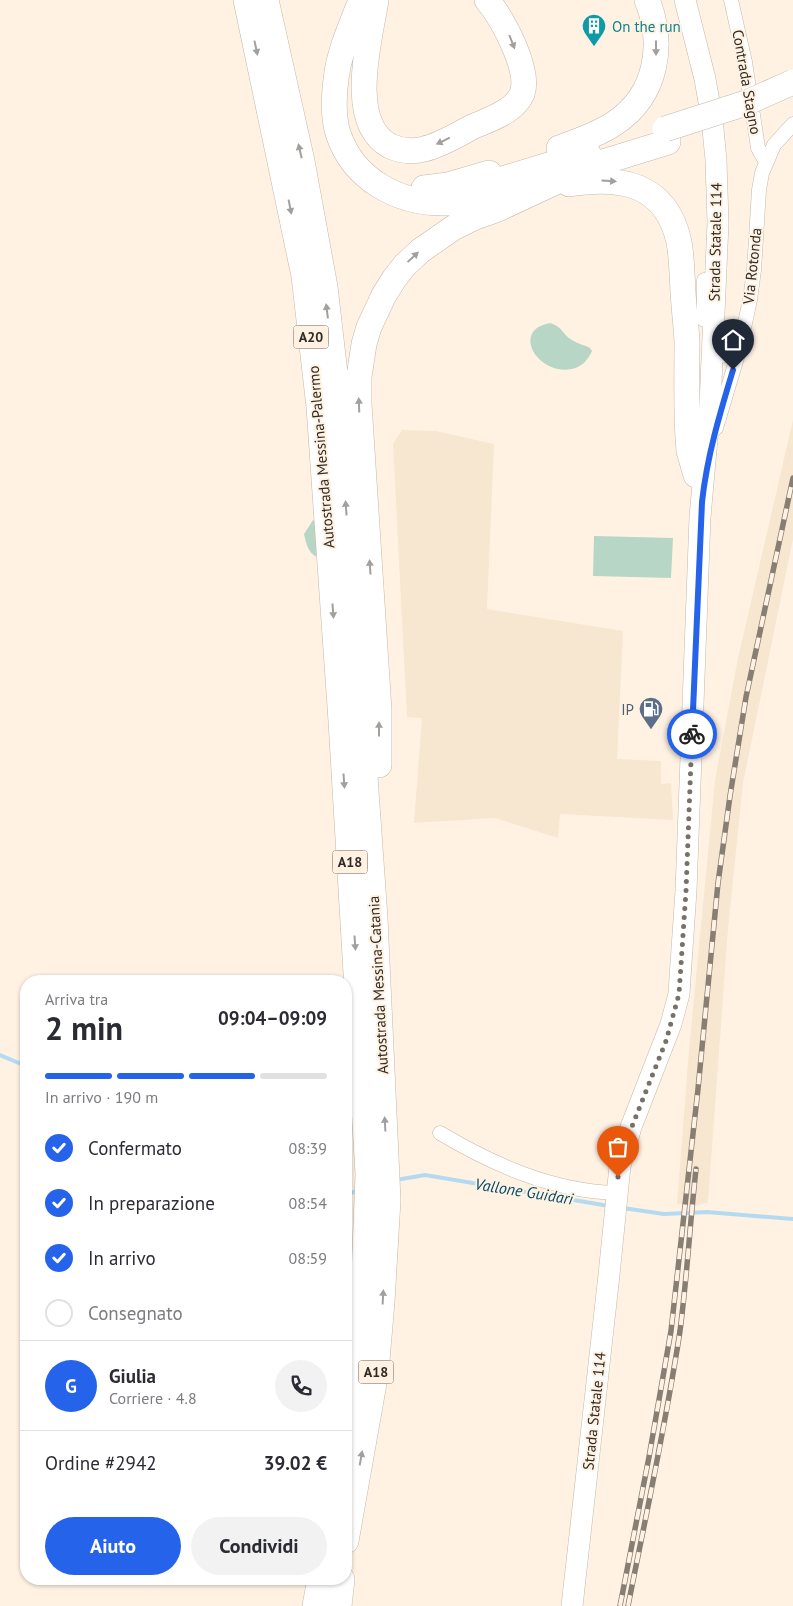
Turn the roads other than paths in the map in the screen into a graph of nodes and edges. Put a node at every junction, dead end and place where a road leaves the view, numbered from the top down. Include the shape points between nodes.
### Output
1 (246, 0) edge
2 (266, 0) edge
3 (361, 0) edge
4 (376, 0) edge
5 (487, 0) edge
6 (647, 0) edge
7 (673, 0) edge
8 (685, 0) edge
9 (731, 0) edge
10 (793, 82) edge
11 (793, 97) edge
12 (793, 124) edge
13 (666, 136) junction
14 (766, 162) junction
15 (424, 188) junction
16 (543, 188) junction
17 (693, 280) junction
18 (747, 315) junction
19 (707, 363) junction
20 (733, 370) junction
21 (686, 384) junction
22 (673, 406) joint
23 (700, 474) junction
24 (348, 679) junction
25 (375, 918) junction
26 (440, 1132) dead end
27 (378, 1173) junction
28 (378, 1201) junction
29 (615, 1203) junction
30 (352, 1389) edge
31 (352, 1509) edge
32 (319, 1585) edge
33 (341, 1585) edge
34 (315, 1606) edge
35 (339, 1606) edge
36 (572, 1606) edge

1 -> 24 highway, Autostrada Messina-Palermo / A20 via 304,276
24 -> 2 highway, Autostrada Messina-Palermo / A20 via 338,408 325,287 302,161
3 - 16 highway via 341,54 334,105 343,144 365,174 390,192 429,202 458,202
5 -> 4 highway via 504,22 510,37 523,79 522,94 497,115 435,146 414,151 384,142 376,134 367,115 364,88
4 - 15 highway via 363,29 351,80 355,133 367,155 383,171 404,184
6 -> 15 highway via 656,32 655,68 646,90 626,115 591,136 477,178
7 - 17 main road, Strada Statale 114 via 691,66 701,121 705,225
8 - 19 main road, Strada Statale 114 via 705,79 715,140 718,223
9 - 14 street, Contrada Stagno via 745,62 758,148
10 - 13 highway, bridge
11 - 13 highway via 757,113
12 - 14 street, Via Rotonda via 777,141
13 - 15 highway via 499,180 463,187
13 - 16 highway
14 - 18 street, Via Rotonda via 759,190 754,270
16 -> 17 highway via 604,180 631,184 649,193 666,210 676,232 681,256
25 -> 16 highway via 380,826 379,710 359,404 364,344 384,295 420,251 473,218
17 - 19 main road, Strada Statale 114
17 - 21 highway via 686,338
17 - 22 highway via 679,340
18 - 19 street via 728,353
18 - 20 street, Via Rotonda
19 - 20 street via 725,372
19 - 21 street
19 - 23 main road, Strada Statale 114
20 - 23 street, Via Rotonda
21 - 22 street
21 - 23 highway via 689,451
23 - 29 main road, Strada Statale 114 via 686,891 679,994 666,1041 625,1144
24 - 25 highway, Autostrada Messina-Catania / A18
24 -> 27 highway, Autostrada Messina-Catania / A18
27 -> 25 highway, Autostrada Messina-Catania / A18
26 - 29 street via 490,1160 533,1177 591,1192
27 - 28 highway, A18
28 - 30 highway, A18
31 -> 28 highway, A18 via 378,1355
29 - 36 main road, Strada Statale 114
32 - 34 highway
33 - 35 highway

